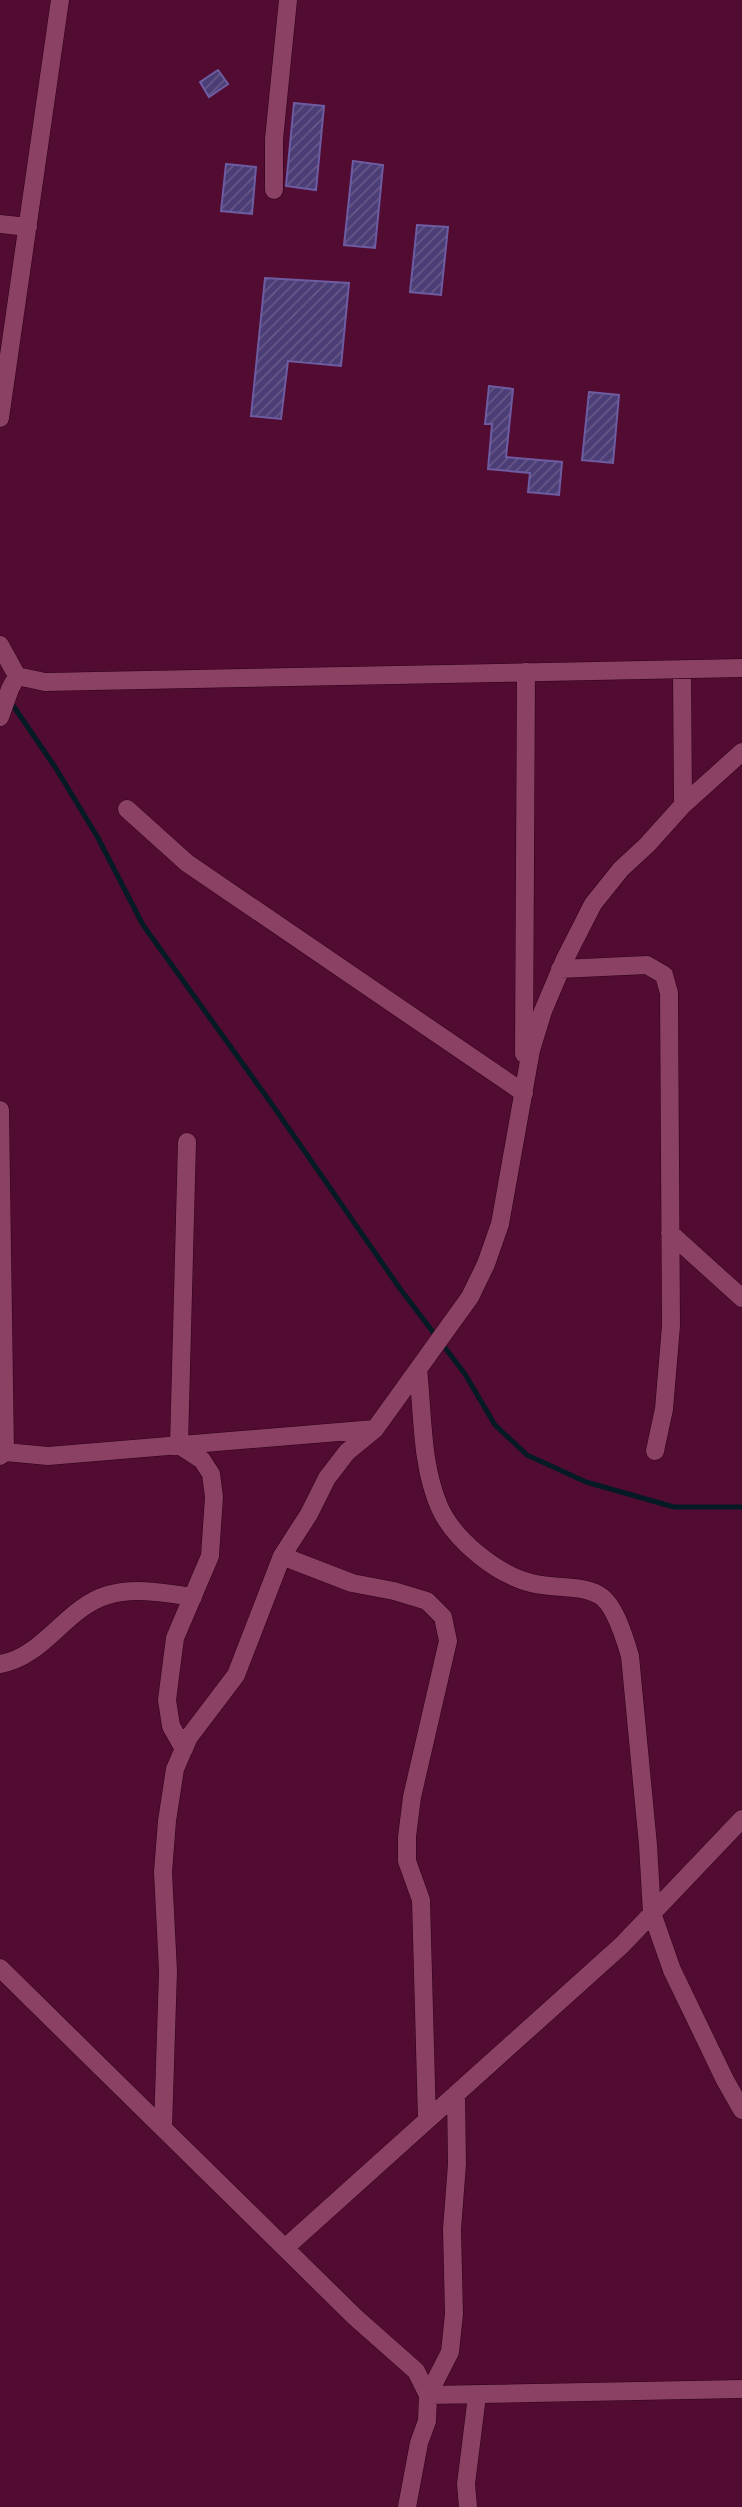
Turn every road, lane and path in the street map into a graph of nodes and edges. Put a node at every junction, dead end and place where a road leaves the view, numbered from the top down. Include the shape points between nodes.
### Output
1 (60, 0) edge
2 (288, 0) edge
3 (274, 190) dead end
4 (0, 224) edge
5 (28, 227) junction
6 (0, 418) edge
7 (0, 645) edge
8 (742, 668) edge
9 (682, 669) junction
10 (526, 672) junction
11 (14, 682) junction
12 (1, 714) edge
13 (742, 752) edge
14 (683, 805) junction
15 (127, 809) dead end
16 (560, 970) junction
17 (524, 1093) junction
18 (0, 1110) edge
19 (187, 1142) dead end
20 (670, 1233) junction
21 (742, 1298) edge
22 (418, 1369) junction
23 (374, 1429) junction
24 (179, 1445) junction
25 (655, 1451) dead end
26 (3, 1454) edge
27 (282, 1556) junction
28 (193, 1597) junction
29 (0, 1664) edge
30 (184, 1749) junction
31 (742, 1819) edge
32 (652, 1913) junction
33 (0, 1968) edge
34 (456, 2094) junction
35 (742, 2110) edge
36 (427, 2120) junction
37 (163, 2128) junction
38 (285, 2248) junction
39 (742, 2389) edge
40 (428, 2395) junction
41 (477, 2396) junction
42 (407, 2507) edge
43 (468, 2507) edge

1 - 5 street
2 - 3 street via 274,139
4 - 5 street
5 - 6 street
7 - 11 street
8 - 9 street
9 - 10 street
9 - 14 street
10 - 11 street
10 - 17 street
11 - 12 street
13 - 14 street
14 - 16 street via 593,904
15 - 17 street via 187,863
16 - 17 street via 531,1050
16 - 20 street via 647,965 664,975 670,1013
17 - 22 street via 500,1224 486,1264 470,1297
18 - 26 street
19 - 24 street
20 - 21 street
20 - 25 street via 671,1326 664,1409
22 - 23 street
22 - 32 street via 427,1466 440,1507 459,1537 495,1567 531,1583 601,1596 622,1626 630,1656
23 - 24 street
23 - 27 street via 347,1452 327,1478
24 - 26 street
24 - 28 street via 202,1460 211,1474 214,1497 209,1556
27 - 30 street via 236,1675
27 - 36 street via 352,1583 427,1601 443,1617 448,1641 407,1837 407,1861 421,1900
28 - 29 street via 133,1591 106,1595 36,1648 14,1662
28 - 30 street via 175,1637 167,1700 172,1726
30 - 37 street via 175,1769 163,1872 168,1971
31 - 32 street
32 - 34 street
32 - 35 street via 672,1970
33 - 37 street
34 - 36 street
34 - 40 street via 452,2339
36 - 38 street
37 - 38 street
38 - 40 street via 416,2371
39 - 41 street
40 - 41 street
40 - 42 street
41 - 43 street via 466,2484

